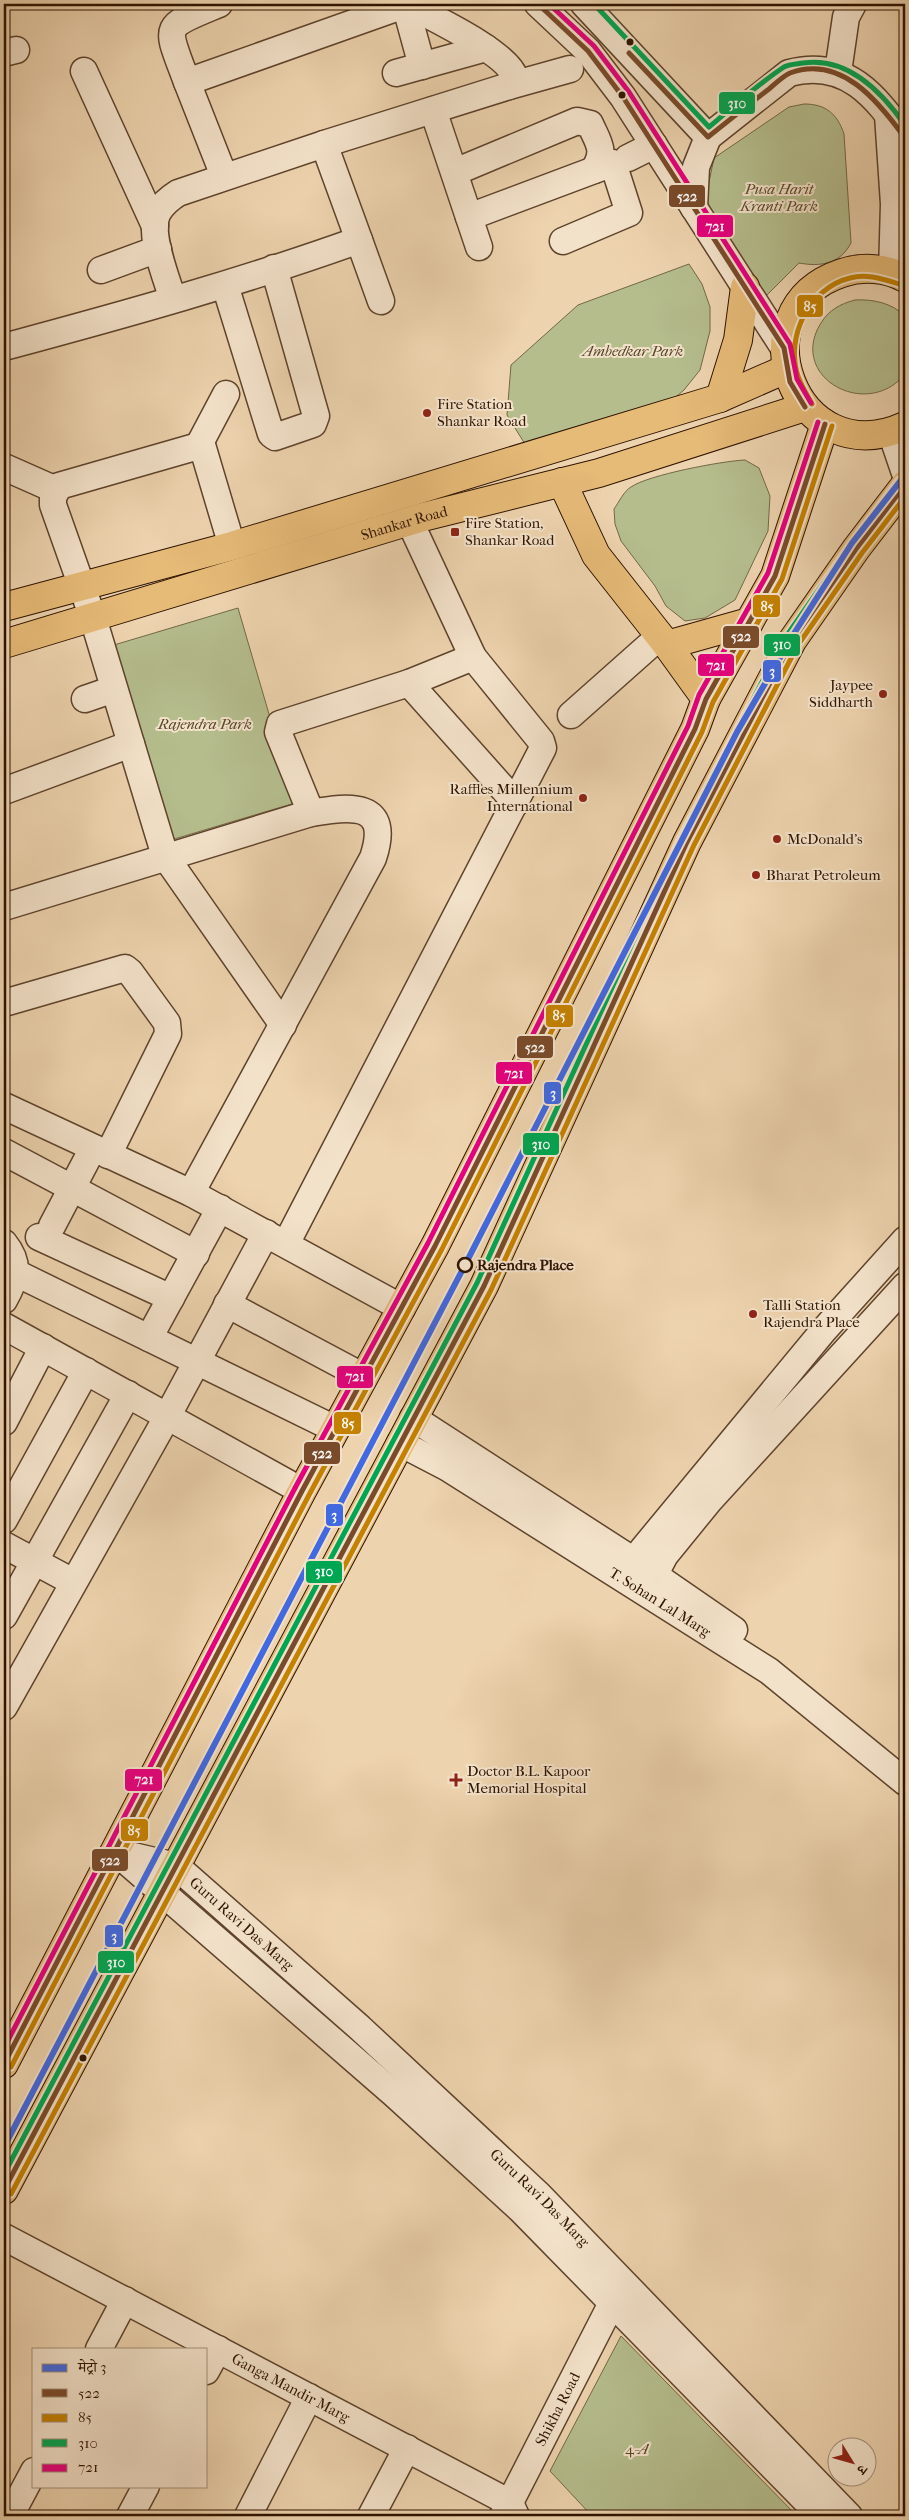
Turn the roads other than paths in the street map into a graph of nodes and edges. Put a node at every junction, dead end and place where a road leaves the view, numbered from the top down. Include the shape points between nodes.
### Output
1 (219, 4) edge
2 (406, 4) edge
3 (538, 4) edge
4 (584, 4) edge
5 (853, 4) edge
6 (486, 48) junction
7 (422, 66) junction
8 (570, 69) dead end
9 (84, 71) dead end
10 (838, 72) junction
11 (396, 73) dead end
12 (187, 82) junction
13 (509, 86) junction
14 (433, 110) junction
15 (888, 115) junction
16 (708, 137) junction
17 (905, 138) edge
18 (324, 144) junction
19 (654, 145) junction
20 (628, 158) dead end
21 (594, 170) junction
22 (455, 172) junction
23 (224, 176) junction
24 (900, 202) edge
25 (694, 208) junction
26 (469, 217) junction
27 (157, 237) junction
28 (359, 240) junction
29 (563, 241) dead end
30 (479, 247) dead end
31 (274, 268) junction
32 (101, 270) dead end
33 (899, 275) edge
34 (225, 285) junction
35 (745, 287) junction
36 (173, 300) junction
37 (382, 301) dead end
38 (4, 347) edge
39 (785, 358) junction
40 (226, 394) dead end
41 (720, 398) junction
42 (815, 416) junction
43 (898, 429) edge
44 (199, 445) junction
45 (4, 467) edge
46 (905, 473) edge
47 (562, 482) junction
48 (905, 485) edge
49 (56, 490) junction
50 (415, 491) junction
51 (416, 519) junction
52 (232, 546) junction
53 (80, 585) junction
54 (4, 607) edge
55 (92, 618) junction
56 (749, 622) junction
57 (663, 640) junction
58 (4, 644) edge
59 (473, 657) junction
60 (409, 683) junction
61 (114, 689) junction
62 (85, 699) dead end
63 (706, 699) junction
64 (571, 715) dead end
65 (131, 744) junction
66 (4, 790) edge
67 (516, 803) junction
68 (311, 813) junction
69 (165, 856) junction
70 (4, 907) edge
71 (4, 1003) edge
72 (283, 1025) junction
73 (4, 1106) edge
74 (100, 1151) junction
75 (4, 1152) edge
76 (72, 1187) junction
77 (191, 1193) junction
78 (220, 1208) junction
79 (276, 1238) junction
80 (905, 1240) edge
81 (4, 1243) edge
82 (196, 1254) junction
83 (16, 1273) junction
84 (905, 1286) edge
85 (171, 1298) junction
86 (4, 1300) edge
87 (228, 1304) junction
88 (402, 1308) junction
89 (4, 1326) edge
90 (824, 1330) junction
91 (149, 1338) junction
92 (43, 1347) junction
93 (846, 1350) junction
94 (197, 1361) junction
95 (86, 1371) junction
96 (364, 1377) junction
97 (128, 1394) junction
98 (167, 1417) junction
99 (413, 1418) junction
100 (4, 1422) edge
101 (335, 1429) junction
102 (400, 1442) junction
103 (302, 1491) junction
104 (4, 1520) edge
105 (4, 1544) edge
106 (33, 1560) junction
107 (639, 1577) junction
108 (73, 1582) junction
109 (4, 1616) edge
110 (7, 1692) edge
111 (905, 1761) edge
112 (905, 1782) edge
113 (116, 1852) junction
114 (176, 1866) junction
115 (162, 1892) junction
116 (183, 1910) junction
117 (148, 1918) junction
118 (4, 2064) edge
119 (4, 2190) edge
120 (4, 2237) edge
121 (125, 2300) junction
122 (613, 2301) junction
123 (100, 2348) edge
124 (195, 2348) edge
125 (212, 2360) edge
126 (309, 2397) junction
127 (406, 2448) junction
128 (32, 2475) edge
129 (145, 2488) edge
130 (510, 2512) edge
131 (10, 2516) edge
132 (130, 2516) edge
133 (248, 2516) edge
134 (371, 2516) edge
135 (822, 2516) edge
136 (849, 2516) edge

1 - 12 street via 179,20 173,28 170,37
2 - 6 street
2 - 7 street
2 - 12 street
3 - 19 street via 588,51
4 - 16 street
5 - 10 street via 846,17
6 - 7 street
6 - 13 street via 513,70 515,78
7 - 11 street
8 - 13 street
9 - 27 street
10 - 15 street via 879,102
10 - 16 street via 822,68 790,73
12 - 23 street
13 - 14 street
14 - 18 street
14 - 22 street
15 - 17 street
15 - 24 street
16 - 25 street via 696,167
18 - 23 street
18 - 28 street
19 - 20 street
19 - 25 street
21 - 22 street via 601,159 602,149 590,124 577,121
21 - 26 street
21 - 29 street via 612,164 629,213
22 - 26 street
23 - 27 street via 178,192 166,202 157,214
24 - 33 street
25 - 35 street
26 - 30 street
27 - 32 street
27 - 36 street
28 - 31 street
28 - 37 street
31 - 34 street
31 - 34 street via 316,416 313,424 275,437 271,434
33 - 39 main road via 857,269 825,281 807,296 794,315
34 - 36 street
35 - 39 street
35 - 41 main road via 738,340
36 - 38 street
39 - 41 main road, Shankar Road
39 - 42 main road via 796,395
40 - 44 street
41 - 50 main road, Shankar Road
42 - 43 main road via 842,432 859,436
42 - 47 main road, Shankar Road
42 - 56 main road via 775,576
43 - 46 street
44 - 49 street via 59,486
44 - 52 street via 204,448
45 - 49 street
47 - 51 main road, Shankar Road
47 - 57 main road via 596,555
48 - 99 main road via 792,641 687,842 484,1286
49 - 53 street via 53,506
50 - 51 main road
50 - 52 main road, Shankar Road
51 - 55 main road, Shankar Road
51 - 59 street
52 - 53 main road, Shankar Road
53 - 54 main road, Shankar Road
53 - 55 street
55 - 58 main road, Shankar Road
55 - 61 street
56 - 57 main road
56 - 63 main road
57 - 63 main road
57 - 64 street
59 - 60 street
59 - 67 street via 543,744
60 - 67 street
60 - 68 street via 280,724 278,732
61 - 62 street
61 - 65 street
63 - 88 main road via 695,729
65 - 66 street
65 - 69 street
67 - 79 street
68 - 69 street
68 - 72 street via 354,808 369,814 375,822 378,842 373,858
69 - 70 street
69 - 72 street
71 - 74 street via 125,968 167,1024 168,1034
72 - 77 street
73 - 74 street
74 - 76 street
74 - 77 street
75 - 76 street
76 - 82 street
76 - 85 street via 46,1232
77 - 78 street
78 - 79 street
78 - 82 street
79 - 87 street
79 - 88 street
80 - 90 street
81 - 83 street via 15,1262
82 - 85 street
83 - 86 street
83 - 91 street
84 - 93 street
85 - 91 street
87 - 94 street
87 - 96 street
88 - 96 main road
89 - 92 street
90 - 93 street
90 - 107 street
91 - 94 street
92 - 95 street
92 - 100 street
93 - 107 street via 709,1501 665,1555
94 - 98 street
94 - 101 street
95 - 97 street
95 - 104 street
96 - 101 main road
97 - 98 street
97 - 106 street
98 - 103 street
98 - 108 street
99 - 102 main road
99 - 107 street, T. Sohan Lal Marg
101 - 103 main road
102 - 107 street, T. Sohan Lal Marg
102 - 114 main road
103 - 113 main road
105 - 106 street
106 - 108 street
106 - 109 street
107 - 111 street, T. Sohan Lal Marg via 787,1666
107 - 112 street, T. Sohan Lal Marg via 769,1671
108 - 110 street
113 - 114 street, Guru Ravi Das Marg
113 - 115 street, Guru Ravi Das Marg
113 - 118 main road
114 - 115 main road
114 - 136 street, Guru Ravi Das Marg via 360,2028 539,2195
115 - 116 street, Guru Ravi Das Marg
115 - 117 main road
116 - 117 street
116 - 122 street, Guru Ravi Das Marg via 417,2114
117 - 119 main road
120 - 121 street, Ganga Mandir Marg
121 - 123 street
121 - 124 street, Ganga Mandir Marg
122 - 130 street, Shikha Road
122 - 135 street, Guru Ravi Das Marg
125 - 126 street, Ganga Mandir Marg
126 - 127 street, Ganga Mandir Marg
126 - 133 street
127 - 130 street, Ganga Mandir Marg
127 - 134 street
128 - 131 street
129 - 132 street

